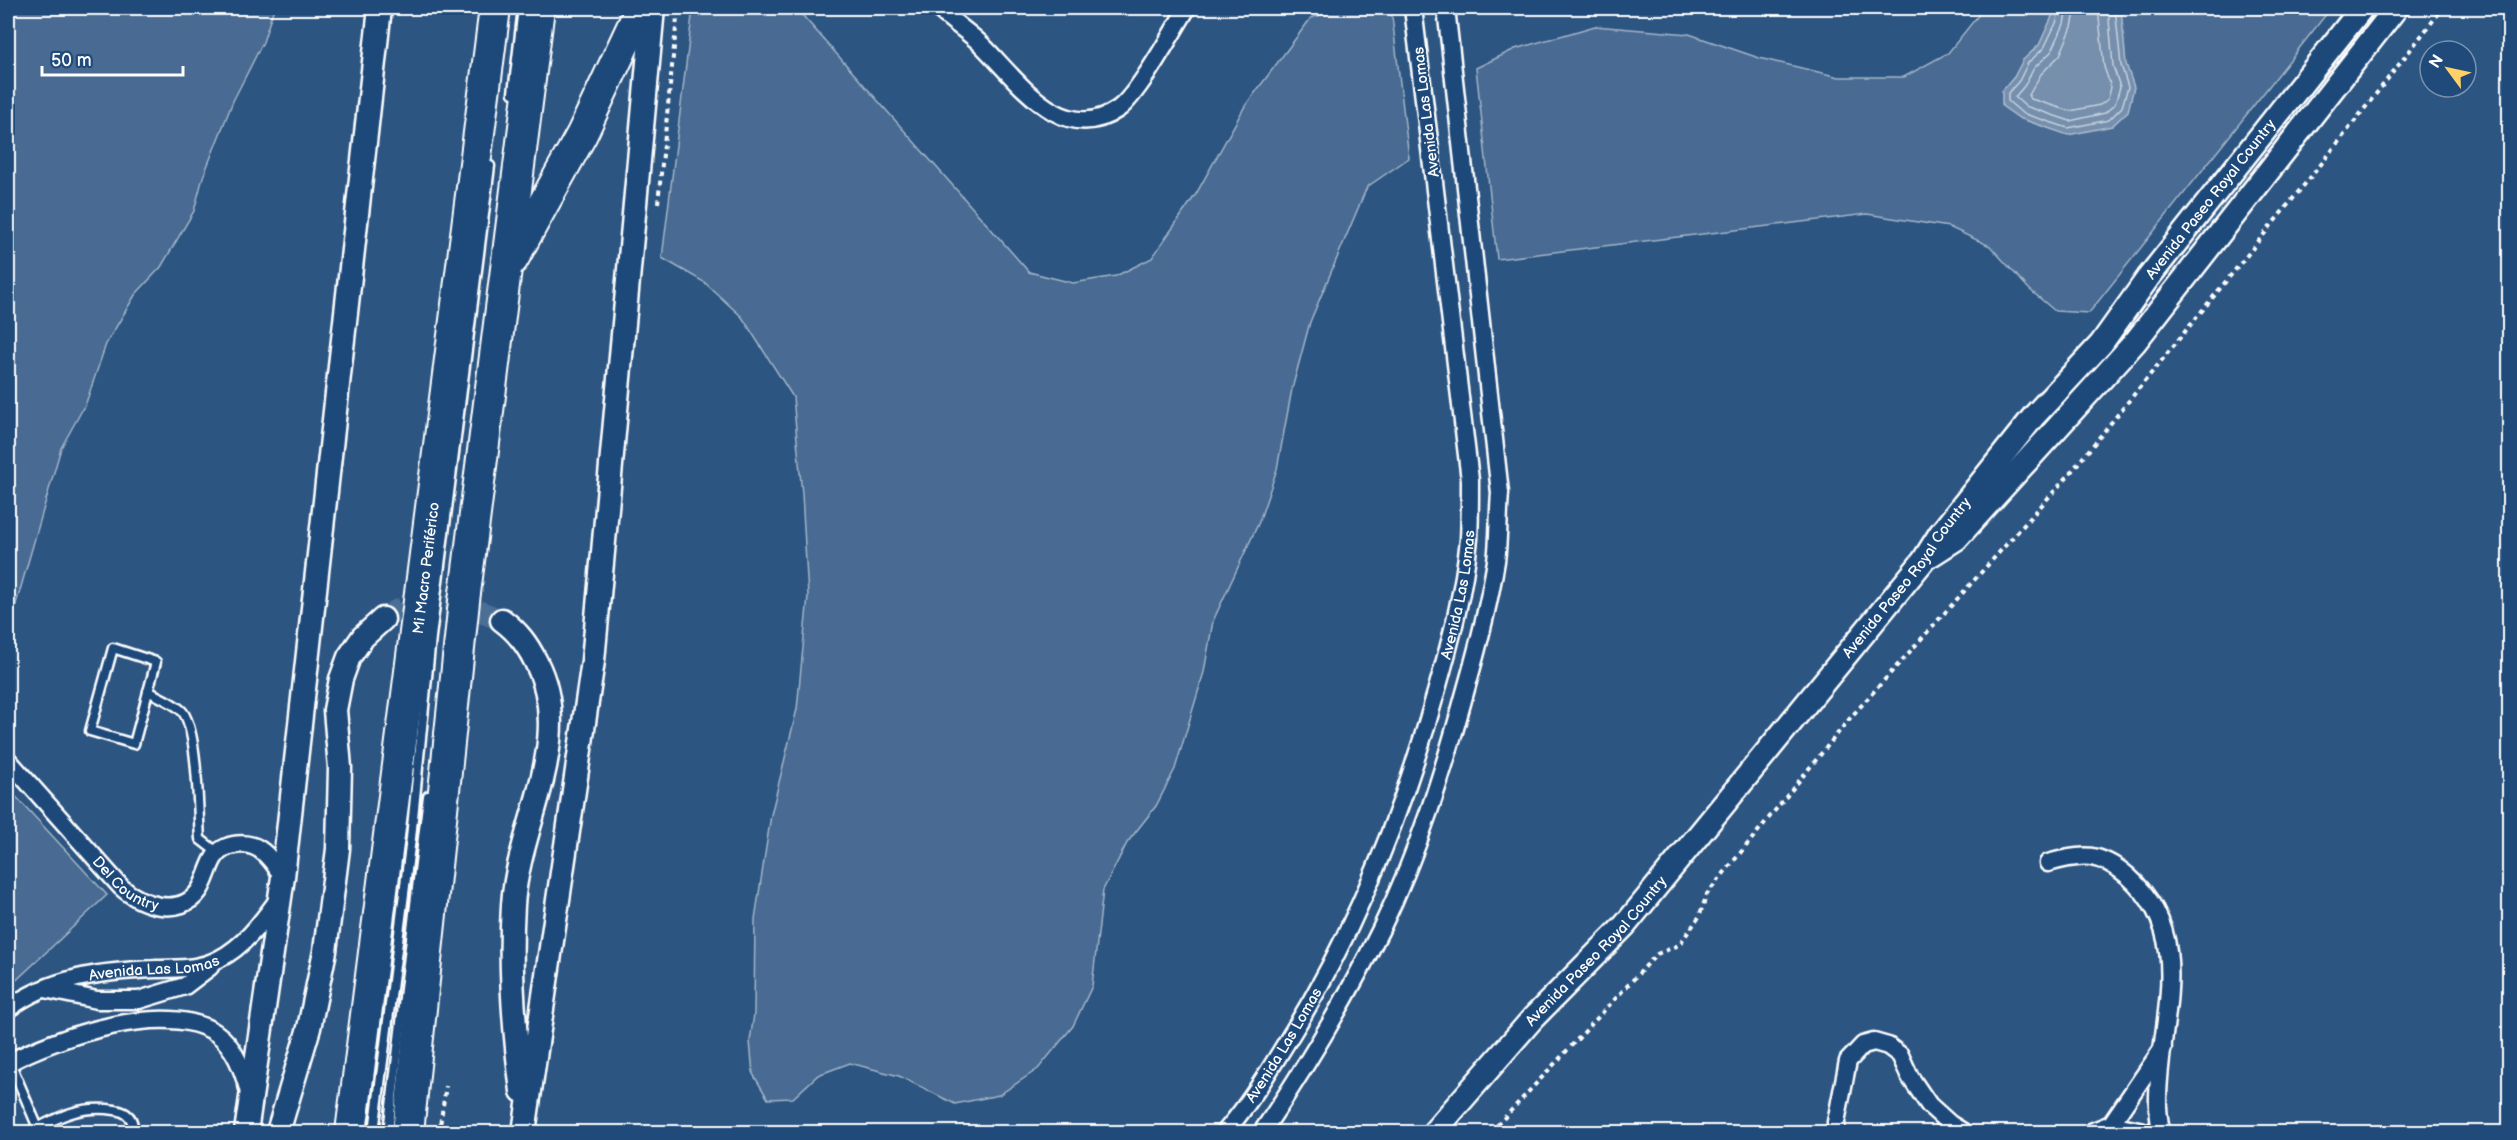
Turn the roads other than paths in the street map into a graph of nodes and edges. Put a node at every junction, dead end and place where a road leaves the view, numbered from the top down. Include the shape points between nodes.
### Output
1 (380, 8) edge
2 (495, 8) edge
3 (524, 8) edge
4 (538, 8) edge
5 (641, 8) edge
6 (653, 8) edge
7 (938, 8) edge
8 (1187, 8) edge
9 (1413, 8) edge
10 (1446, 8) edge
11 (2362, 8) edge
12 (2396, 8) edge
13 (512, 102) dead end
14 (2274, 117) junction
15 (2296, 135) junction
16 (490, 162) dead end
17 (505, 272) junction
18 (1923, 561) junction
19 (383, 619) tunnel mouth
20 (502, 620) tunnel mouth
21 (148, 691) junction
22 (8, 760) edge
23 (429, 789) dead end
24 (218, 853) junction
25 (2048, 863) dead end
26 (282, 887) junction
27 (220, 959) junction
28 (42, 989) junction
29 (149, 997) junction
30 (8, 1009) edge
31 (149, 1020) junction
32 (2164, 1046) junction
33 (9, 1062) edge
34 (250, 1094) junction
35 (2111, 1124) junction
36 (525, 1127) edge
37 (34, 1130) edge
38 (133, 1132) edge
39 (246, 1132) edge
40 (278, 1132) edge
41 (351, 1132) edge
42 (374, 1132) edge
43 (388, 1132) edge
44 (408, 1132) edge
45 (1225, 1132) edge
46 (1262, 1132) edge
47 (1434, 1132) edge
48 (1836, 1132) edge
49 (1963, 1132) edge
50 (2091, 1132) edge
51 (2148, 1132) edge
52 (2161, 1132) edge

1 - 26 main road
2 - 41 highway
3 - 13 lane
4 - 17 highway
5 - 17 highway via 582,134
6 - 36 main road via 593,661
7 - 8 street via 965,28 1038,100 1057,115 1076,121 1098,118 1118,109 1135,90
9 - 45 street, Avenida Las Lomas via 1470,480 1468,539 1455,625 1395,821 1356,915 1318,992
10 - 46 street, Avenida Las Lomas via 1500,493 1496,560 1452,743 1382,927 1340,1008
11 - 14 main road, Avenida Paseo Royal Country
12 - 15 main road
14 - 15 main road
14 - 18 main road, Avenida Paseo Royal Country via 2101,344 2034,416
15 - 18 main road via 2134,342 1956,539
16 - 42 lane, Mi Macro Periférico
17 - 44 highway via 464,601
18 - 47 main road, Avenida Paseo Royal Country via 1625,925 1533,1018
19 - 40 main road via 349,657 334,710 340,768 338,849 325,951 309,1029
20 - 36 main road via 526,642 542,673 549,700 550,728 540,789 513,902 514,1010
21 - 21 lane via 134,744 90,731 112,648 156,662
21 - 24 lane via 183,711 190,725 200,840
22 - 24 street, Del Country via 121,887 146,904 162,906 188,901 198,893
23 - 43 lane
24 - 26 street via 235,845 255,847 268,856
25 - 32 street via 2074,855 2096,856 2119,868 2139,886 2155,911 2167,948 2171,986
26 - 27 street, Avenida Las Lomas via 241,944
26 - 34 main road
27 - 28 street, Avenida Las Lomas via 182,970 100,974
27 - 29 street via 185,986
28 - 29 street via 97,1000
28 - 30 street, Avenida Las Lomas
29 - 31 street
31 - 33 street via 72,1036
31 - 34 street via 180,1021 216,1033 236,1057
32 - 35 street
32 - 52 street via 2158,1105
33 - 37 lane
34 - 39 main road
35 - 50 street
35 - 51 street
37 - 38 lane via 90,1107 124,1112 131,1118
48 - 49 street via 1848,1061 1863,1045 1874,1042 1900,1055 1929,1105

